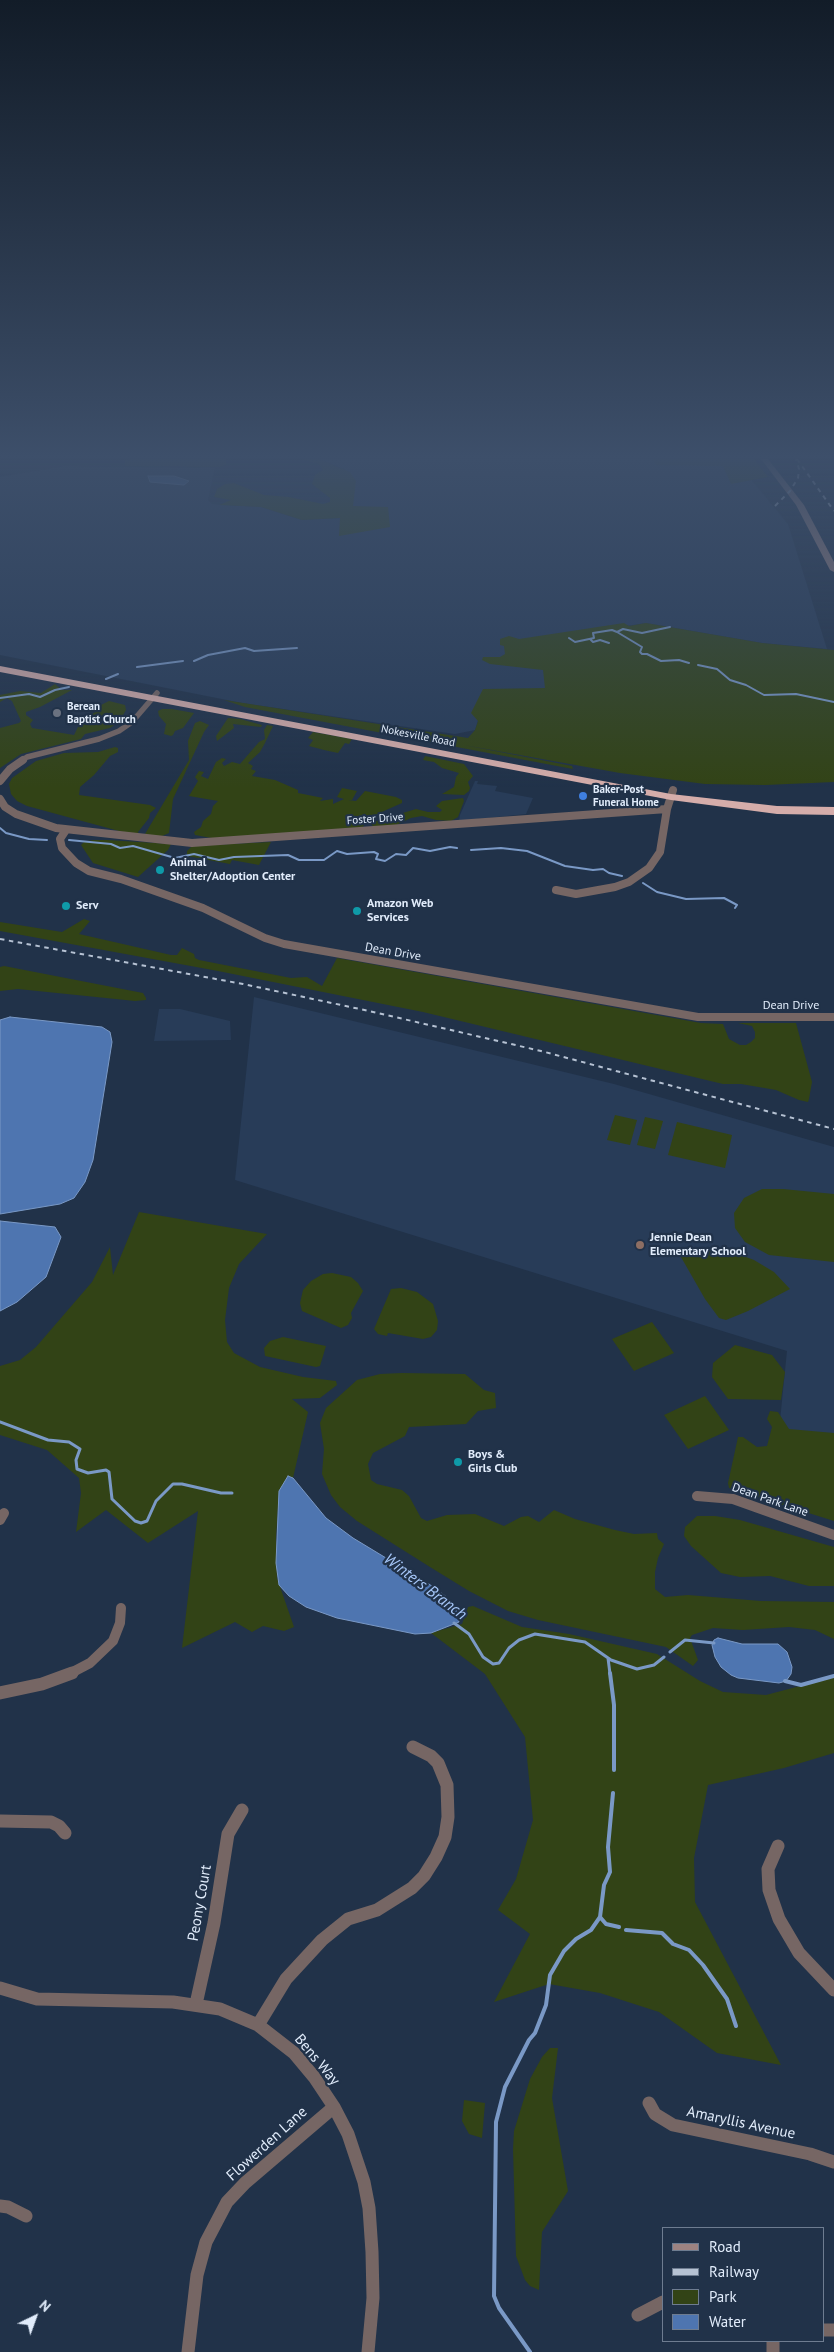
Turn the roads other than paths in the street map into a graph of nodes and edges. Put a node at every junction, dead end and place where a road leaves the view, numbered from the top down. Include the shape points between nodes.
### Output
1 (0, 663) edge
2 (0, 669) edge
3 (155, 696) junction
4 (0, 782) edge
5 (0, 799) edge
6 (670, 799) junction
7 (834, 802) edge
8 (834, 811) edge
9 (66, 830) junction
10 (556, 890) dead end
11 (834, 1017) edge
12 (697, 1496) dead end
13 (834, 1535) edge
14 (121, 1608) dead end
15 (0, 1693) edge
16 (413, 1747) dead end
17 (242, 1810) dead end
18 (0, 1821) edge
19 (65, 1833) dead end
20 (778, 1846) dead end
21 (0, 1988) edge
22 (834, 1990) edge
23 (196, 2004) junction
24 (258, 2025) junction
25 (649, 2103) dead end
26 (334, 2107) junction
27 (834, 2162) edge
28 (0, 2206) edge
29 (26, 2216) dead end
30 (662, 2302) edge
31 (638, 2315) dead end
32 (188, 2352) edge
33 (368, 2352) edge

1 - 3 highway, Nokesville Road
2 - 3 highway, Nokesville Road
3 - 4 street via 132,722 119,731 104,738 28,757 10,769
3 - 6 highway, Nokesville Road
5 - 9 street via 16,814
6 - 7 highway, Nokesville Road
6 - 8 highway, Nokesville Road via 768,809
6 - 9 street, Foster Drive via 210,842 182,843
6 - 10 street via 660,852 640,876 600,891 576,894
9 - 11 street, Dean Drive via 60,839 62,848 89,871 203,908 284,944 698,1017
12 - 13 street, Dean Park Lane via 733,1499
14 - 15 street via 120,1623 113,1641 90,1662 42,1684
16 - 24 street via 423,1750 438,1764 447,1785 448,1818 445,1837 436,1857 412,1888 376,1910 348,1919 322,1940 286,1979
17 - 23 street, Peony Court via 228,1834 214,1922
18 - 19 street via 51,1822
20 - 22 street via 768,1869 769,1890 779,1919 799,1953
21 - 23 street, Bens Way via 37,1999
23 - 24 street, Bens Way via 220,2009
24 - 26 street, Bens Way via 294,2053
25 - 27 street, Amaryllis Avenue via 655,2114 673,2125
26 - 32 street, Flowerden Lane via 227,2202 206,2242 197,2275
26 - 33 street, Bens Way via 348,2134 367,2194 372,2252
28 - 29 street via 8,2206
30 - 31 street

